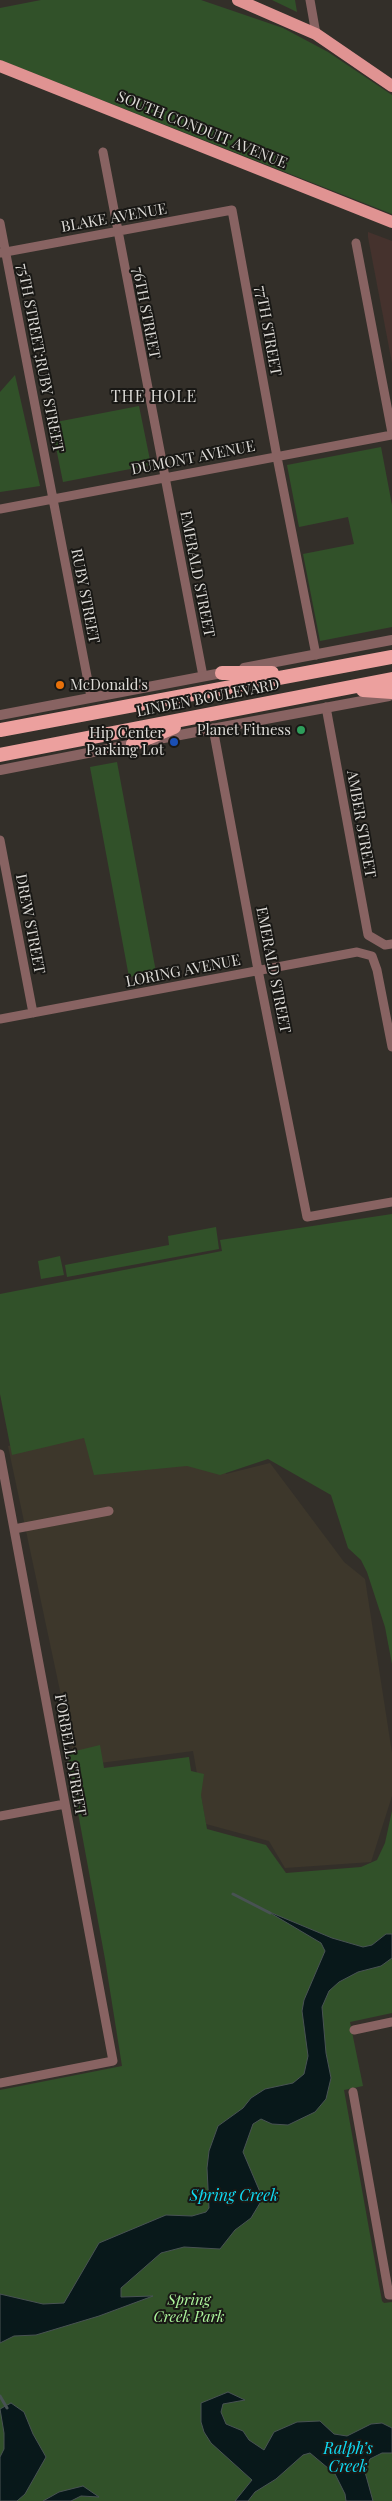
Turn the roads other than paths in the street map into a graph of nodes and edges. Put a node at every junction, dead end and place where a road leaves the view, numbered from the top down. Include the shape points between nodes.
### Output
1 (238, 0) edge
2 (310, 0) edge
3 (316, 34) junction
4 (0, 66) edge
5 (392, 86) edge
6 (103, 152) dead end
7 (232, 210) joint
8 (0, 222) edge
9 (392, 222) edge
10 (117, 231) junction
11 (356, 243) dead end
12 (3, 252) edge
13 (392, 434) edge
14 (277, 457) junction
15 (164, 478) junction
16 (53, 499) junction
17 (0, 509) edge
18 (392, 640) edge
19 (316, 655) junction
20 (392, 657) edge
21 (222, 673) junction
22 (303, 674) junction
23 (203, 676) junction
24 (392, 679) edge
25 (340, 689) junction
26 (392, 693) edge
27 (90, 698) junction
28 (326, 707) junction
29 (0, 715) edge
30 (204, 715) junction
31 (214, 728) junction
32 (0, 730) edge
33 (133, 744) junction
34 (0, 755) edge
35 (0, 770) edge
36 (0, 840) edge
37 (392, 944) edge
38 (258, 970) junction
39 (33, 1013) junction
40 (0, 1019) edge
41 (392, 1047) edge
42 (392, 1202) edge
43 (0, 1454) edge
44 (109, 1511) dead end
45 (14, 1529) junction
46 (65, 1804) junction
47 (0, 1816) edge
48 (392, 2022) edge
49 (354, 2030) dead end
50 (1, 2079) edge
51 (353, 2092) dead end
52 (390, 2295) edge

1 - 3 main road
2 - 3 street
3 - 5 main road
4 - 9 main road, SOUTH CONDUIT AVENUE
6 - 10 street, 76TH STREET
7 - 10 street, BLAKE AVENUE
7 - 14 street, 77TH STREET
8 - 12 street, 75TH STREET;RUBY STREET
10 - 12 street, BLAKE AVENUE
10 - 15 street, 76TH STREET
11 - 13 street
12 - 16 street, 75TH STREET;RUBY STREET
13 - 14 street, DUMONT AVENUE
14 - 15 street, DUMONT AVENUE
14 - 19 street
15 - 16 street, DUMONT AVENUE
15 - 23 street, EMERALD STREET
16 - 17 street, DUMONT AVENUE
16 - 27 street, RUBY STREET
18 - 19 street, LINDEN BOULEVARD
19 - 21 street, LINDEN BOULEVARD
20 - 22 highway, LINDEN BOULEVARD
21 - 22 highway
21 - 23 street, LINDEN BOULEVARD
22 - 32 highway, LINDEN BOULEVARD
23 - 27 street, LINDEN BOULEVARD
24 - 25 highway, LINDEN BOULEVARD
25 - 26 highway
25 - 30 highway, LINDEN BOULEVARD
26 - 28 street, LINDEN BOULEVARD
27 - 29 street, LINDEN BOULEVARD
28 - 31 street, LINDEN BOULEVARD
28 - 37 street, AMBER STREET via 368,935 376,942
30 - 33 highway
30 - 34 highway, LINDEN BOULEVARD
31 - 33 street, LINDEN BOULEVARD
31 - 38 street, EMERALD STREET
33 - 35 street, LINDEN BOULEVARD
36 - 39 street, DREW STREET
38 - 39 street, LORING AVENUE
38 - 41 street, LORING AVENUE via 357,952 372,956
38 - 42 street, EMERALD STREET via 307,1217
39 - 40 street, LORING AVENUE
43 - 45 street, FORBELL STREET
44 - 45 street
45 - 46 street, FORBELL STREET
46 - 47 street
46 - 50 street, FORBELL STREET via 113,2061
48 - 49 street
51 - 52 street

